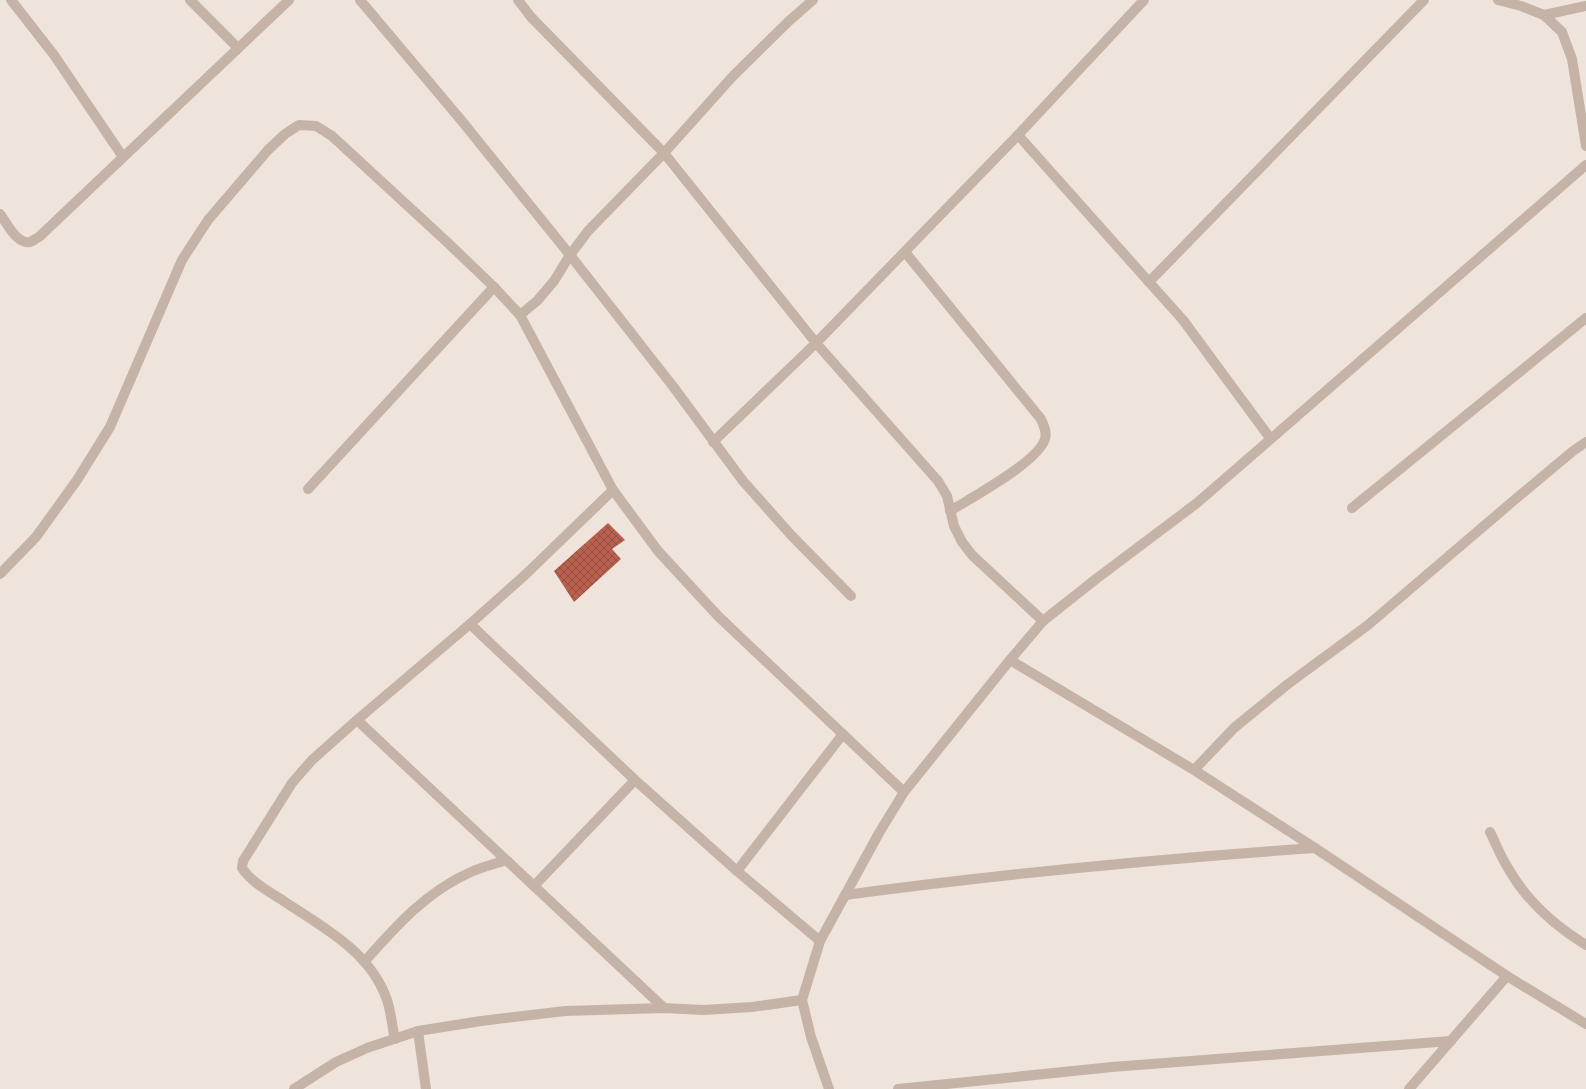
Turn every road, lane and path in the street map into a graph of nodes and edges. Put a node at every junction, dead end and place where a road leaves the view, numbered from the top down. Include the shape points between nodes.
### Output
1 (11, 0) edge
2 (190, 0) edge
3 (289, 0) edge
4 (360, 0) edge
5 (518, 0) edge
6 (813, 0) edge
7 (1144, 0) edge
8 (1424, 0) edge
9 (1498, 0) edge
10 (1586, 6) edge
11 (1544, 15) junction
12 (238, 48) junction
13 (1018, 135) junction
14 (1586, 143) edge
15 (664, 153) junction
16 (123, 157) junction
17 (1586, 165) edge
18 (0, 214) edge
19 (904, 252) junction
20 (570, 255) junction
21 (1149, 282) junction
22 (494, 287) junction
23 (520, 315) junction
24 (1586, 318) edge
25 (816, 343) junction
26 (1270, 438) junction
27 (713, 442) junction
28 (1586, 442) edge
29 (308, 489) dead end
30 (612, 490) junction
31 (1352, 508) dead end
32 (950, 511) junction
33 (0, 574) edge
34 (851, 596) dead end
35 (1043, 621) junction
36 (470, 624) junction
37 (1010, 660) junction
38 (357, 720) junction
39 (843, 734) junction
40 (1194, 770) junction
41 (635, 780) junction
42 (904, 792) junction
43 (1490, 832) dead end
44 (1315, 848) junction
45 (506, 860) junction
46 (737, 871) junction
47 (534, 886) junction
48 (845, 895) junction
49 (820, 941) junction
50 (1586, 945) edge
51 (365, 961) junction
52 (1507, 976) junction
53 (802, 1000) junction
54 (664, 1008) junction
55 (1586, 1024) edge
56 (418, 1031) junction
57 (395, 1039) junction
58 (1451, 1041) junction
59 (294, 1089) edge
60 (426, 1089) edge
61 (829, 1089) edge
62 (898, 1089) edge
63 (1409, 1089) edge

1 - 16 street via 54,55
2 - 12 street
3 - 12 street
4 - 20 street
5 - 15 street via 531,17
6 - 15 street via 733,76
7 - 13 street
8 - 21 street
9 - 11 street
10 - 11 street
11 - 14 street via 1562,32 1572,59
12 - 16 street
13 - 19 street
13 - 21 street
15 - 20 street via 588,231
15 - 25 street
16 - 18 street via 39,237 30,242 23,242 16,236
17 - 26 street
19 - 25 street
19 - 32 street via 1036,413 1046,430 1045,440 1039,450 1024,464
20 - 23 street via 554,281 537,301
20 - 27 street via 672,385
21 - 26 street via 1183,320
22 - 23 street
22 - 29 street
22 - 33 street via 332,136 316,126 299,126 289,131 268,150 208,220 182,260 110,427 77,480 36,537
23 - 30 street
24 - 31 street
25 - 27 street
25 - 32 street via 938,481 947,496
26 - 35 street via 1197,503
27 - 34 street via 791,535
28 - 40 street via 1368,625 1234,728
30 - 36 street via 525,575
30 - 39 street via 658,551 718,616
32 - 35 street via 962,542 972,555
35 - 37 street
36 - 38 street
36 - 41 street
37 - 40 street
37 - 42 street
38 - 45 street
38 - 51 street via 312,760 292,783 243,861 242,868 253,881 325,928
39 - 42 street
39 - 46 street
40 - 44 street
41 - 46 street
41 - 47 street
42 - 48 street
43 - 50 street via 1508,868 1534,905
44 - 48 street via 1180,857
44 - 52 street
45 - 47 street
45 - 51 street via 472,871 443,886 399,923
46 - 49 street
47 - 54 street
48 - 49 street
49 - 53 street
51 - 57 street via 377,978 387,1000
52 - 55 street
52 - 58 street
53 - 54 street via 703,1010
53 - 61 street via 811,1037
54 - 56 street via 564,1011
56 - 57 street
56 - 60 street
57 - 59 street via 336,1062
58 - 62 street via 1120,1066
58 - 63 street

